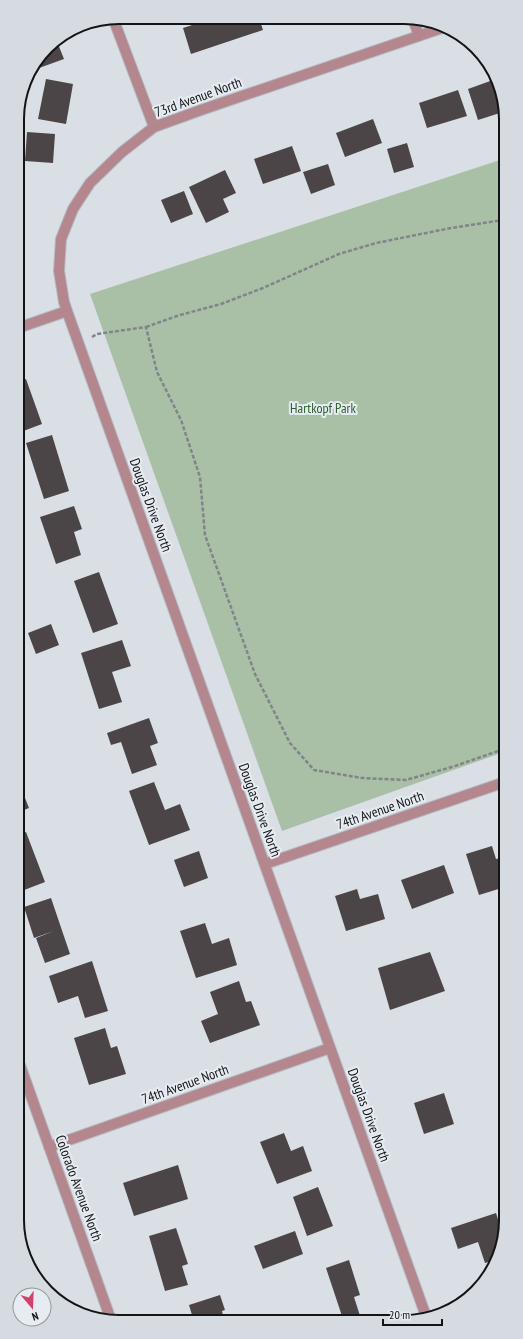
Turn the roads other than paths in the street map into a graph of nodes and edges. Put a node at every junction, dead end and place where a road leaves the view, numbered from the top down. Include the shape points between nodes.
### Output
1 (115, 24) edge
2 (415, 25) edge
3 (437, 30) edge
4 (419, 36) junction
5 (154, 128) junction
6 (67, 311) junction
7 (24, 326) edge
8 (499, 784) edge
9 (265, 864) junction
10 (330, 1048) junction
11 (24, 1076) edge
12 (49, 1147) junction
13 (425, 1313) edge
14 (109, 1314) edge

1 - 5 street
2 - 4 street
3 - 4 street, 73rd Avenue North
4 - 5 street, 73rd Avenue North via 208,107
5 - 6 street, 73rd Avenue North via 116,157 90,184 73,209 61,239 58,271
6 - 7 street
6 - 9 street, Douglas Drive North
8 - 9 street, 74th Avenue North
9 - 10 street, Douglas Drive North
10 - 12 street, 74th Avenue North
10 - 13 street, Douglas Drive North
11 - 12 street, Colorado Avenue North
12 - 14 street, Colorado Avenue North

